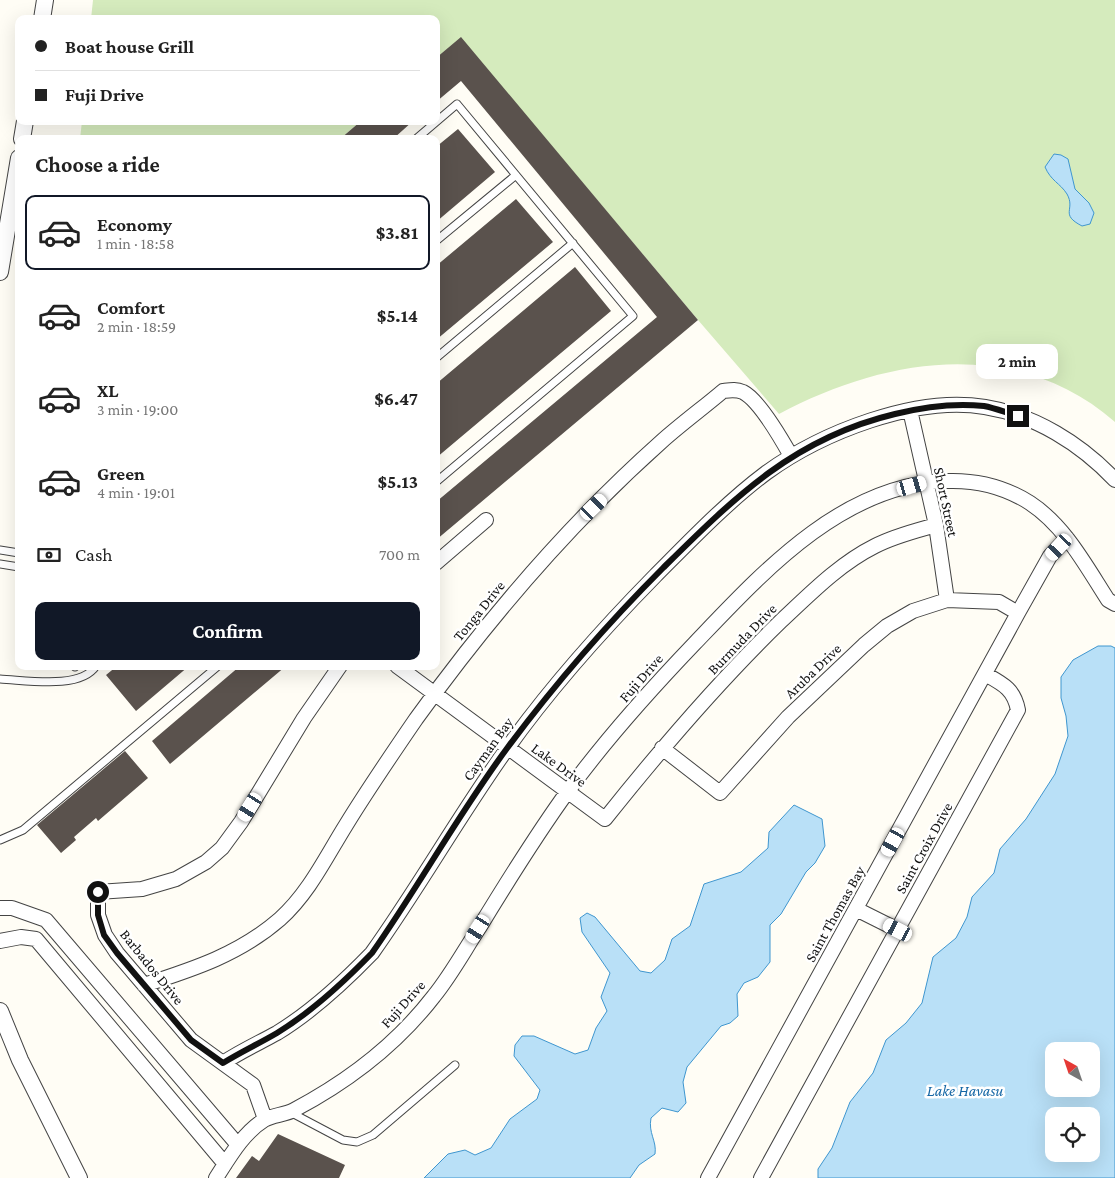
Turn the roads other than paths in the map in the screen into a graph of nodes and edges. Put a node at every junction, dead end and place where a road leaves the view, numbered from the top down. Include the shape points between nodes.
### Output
1 (45, 0) edge
2 (43, 15) edge
3 (440, 119) edge
4 (432, 125) edge
5 (421, 135) edge
6 (516, 175) junction
7 (15, 182) edge
8 (440, 239) edge
9 (573, 243) junction
10 (0, 272) edge
11 (440, 355) edge
12 (910, 410) junction
13 (791, 456) junction
14 (440, 479) edge
15 (1115, 480) edge
16 (926, 482) junction
17 (486, 520) dead end
18 (936, 526) junction
19 (1067, 538) junction
20 (3, 550) edge
21 (440, 560) edge
22 (2, 564) edge
23 (15, 566) edge
24 (947, 600) junction
25 (1115, 604) edge
26 (1018, 612) junction
27 (92, 670) edge
28 (213, 670) edge
29 (337, 670) edge
30 (402, 670) edge
31 (986, 674) junction
32 (0, 679) edge
33 (434, 694) junction
34 (507, 748) junction
35 (662, 748) junction
36 (568, 791) junction
37 (605, 819) joint
38 (0, 840) edge
39 (0, 908) edge
40 (856, 908) junction
41 (898, 930) junction
42 (0, 941) edge
43 (144, 985) junction
44 (0, 1011) edge
45 (223, 1063) junction
46 (455, 1065) dead end
47 (290, 1112) junction
48 (265, 1119) junction
49 (238, 1145) junction
50 (225, 1164) junction
51 (79, 1178) edge
52 (216, 1178) edge
53 (708, 1178) edge
54 (761, 1178) edge

1 - 2 street
3 - 6 lane via 457,104
4 - 5 lane
6 - 8 lane
6 - 9 lane
7 - 10 street
9 - 11 lane
9 - 14 lane via 633,316
12 - 13 street via 867,421
12 - 15 street via 984,406 1018,416 1059,434 1094,458
12 - 16 street, Short Street
13 - 33 street, Tonga Drive via 776,429 745,393 723,391 661,442 567,533 504,605
13 - 34 street, Cayman Bay via 738,496 638,593 578,660
16 - 18 street, Short Street
16 - 19 street, Fuji Drive via 970,480 1000,488 1036,507
16 - 36 street, Fuji Drive via 884,493 857,505 795,546 673,666
17 - 21 street
18 - 24 street, Short Street
18 - 35 street, Burmuda Drive via 874,546 820,584 744,657
19 - 25 street, Fuji Drive via 1108,600
19 - 26 street, Saint Thomas Bay via 1050,556
20 - 22 lane
22 - 23 lane
24 - 26 street, Aruba Drive via 999,602
24 - 35 street, Aruba Drive via 913,611 864,645 788,717 720,792
26 - 31 street, Saint Thomas Bay
27 - 32 lane via 74,680
28 - 38 lane via 23,830
29 - 43 street, Barbados Drive via 222,848 206,862 176,879 142,889 98,892 98,915 104,935
30 - 33 street, Lake Drive
31 - 40 street, Saint Thomas Bay
31 - 41 street, Saint Croix Drive via 1010,688 1018,710
33 - 34 street, Lake Drive
33 - 43 street, Tonga Drive via 380,770 301,896 281,918 249,942 209,964
34 - 36 street, Lake Drive
34 - 45 street, Cayman Bay via 372,953 315,1007
35 - 37 street, Burmuda Drive
36 - 37 street, Lake Drive
36 - 47 street, Fuji Drive via 429,1002 406,1029 369,1062
39 - 49 street via 12,908 46,920
40 - 41 street
40 - 53 street, Saint Thomas Bay
41 - 54 street, Saint Croix Drive
42 - 50 street via 21,937 36,939
43 - 45 street, Barbados Drive via 191,1040
44 - 51 street via 20,1060
45 - 48 street, Barbados Drive via 253,1085
46 - 47 lane via 373,1136 357,1142 343,1140
47 - 48 street, Fuji Drive
48 - 49 street
49 - 50 street
50 - 52 street

